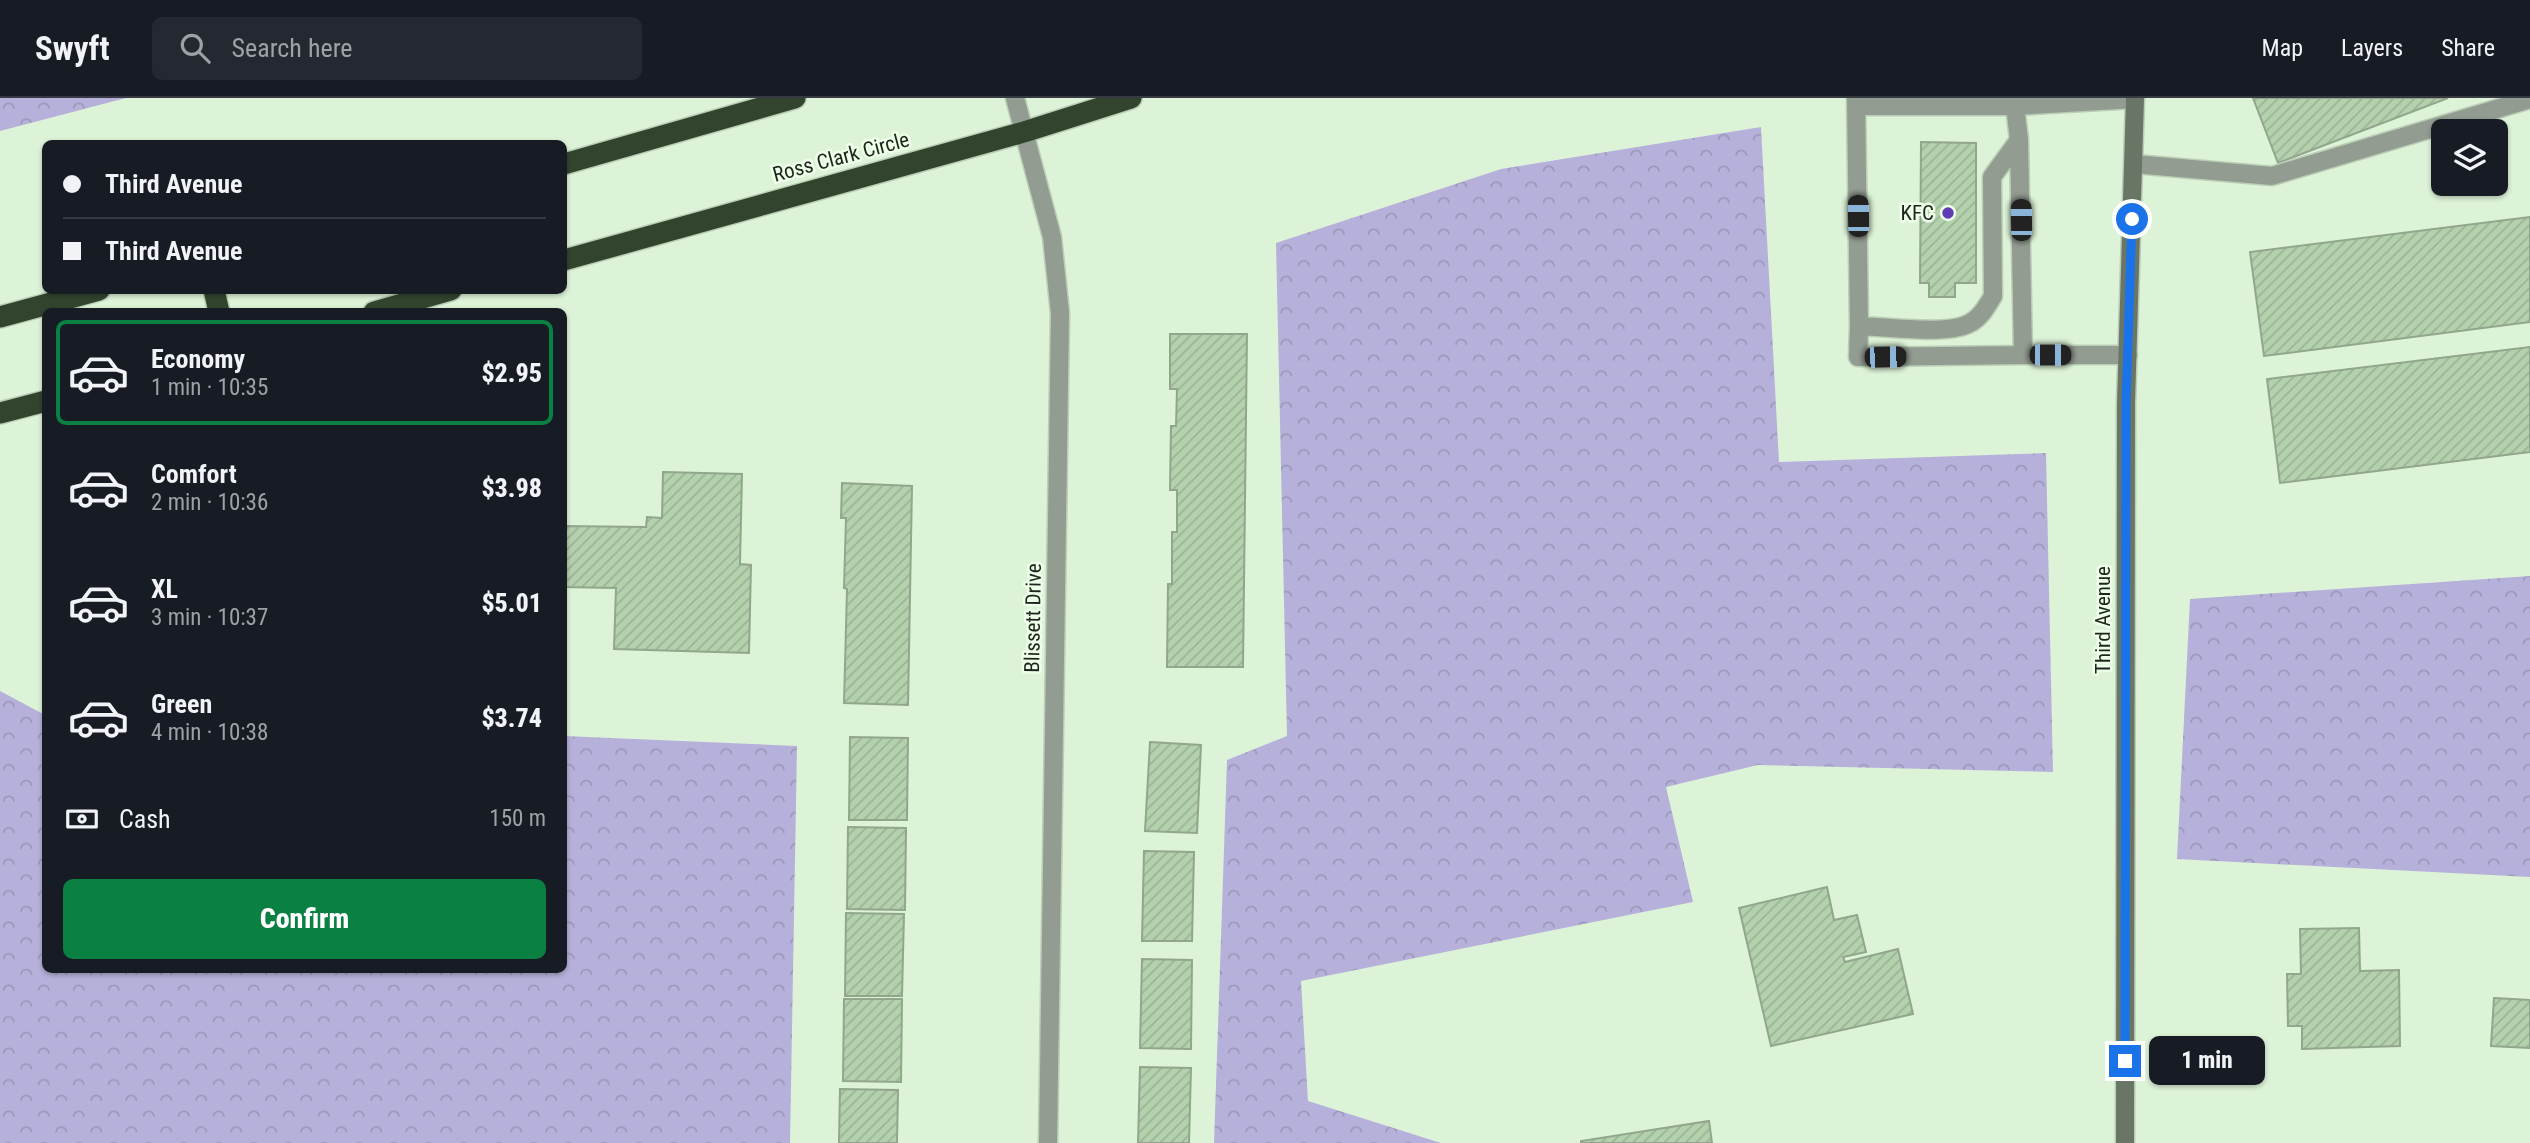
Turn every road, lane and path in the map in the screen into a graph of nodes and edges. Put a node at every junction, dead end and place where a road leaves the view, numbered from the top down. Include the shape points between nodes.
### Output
1 (795, 98) edge
2 (1015, 98) edge
3 (1131, 98) edge
4 (2135, 99) edge
5 (2530, 99) edge
6 (1856, 102) edge
7 (2014, 102) edge
8 (1024, 132) junction
9 (2019, 140) junction
10 (567, 163) edge
11 (2134, 164) junction
12 (567, 259) edge
13 (84, 294) edge
14 (437, 294) edge
15 (388, 308) edge
16 (0, 317) edge
17 (1859, 326) junction
18 (2024, 355) junction
19 (2128, 355) junction
20 (42, 402) edge
21 (0, 413) edge
22 (1048, 1143) edge
23 (2125, 1143) edge

1 - 10 highway
2 - 8 street, Blissett Drive
3 - 8 highway, Ross Clark Circle
4 - 7 street
4 - 11 street, Third Avenue
5 - 11 street via 2272,176
6 - 7 street
6 - 17 street
7 - 9 street
8 - 12 highway, Ross Clark Circle
8 - 22 street, Blissett Drive via 1052,237 1060,313
9 - 17 street via 1992,177 1993,296 1983,312 1968,324 1946,329
9 - 18 street
11 - 19 street, Third Avenue
13 - 16 highway
14 - 15 highway
17 - 18 street via 1858,357
18 - 19 street
19 - 23 street, Third Avenue
20 - 21 highway

